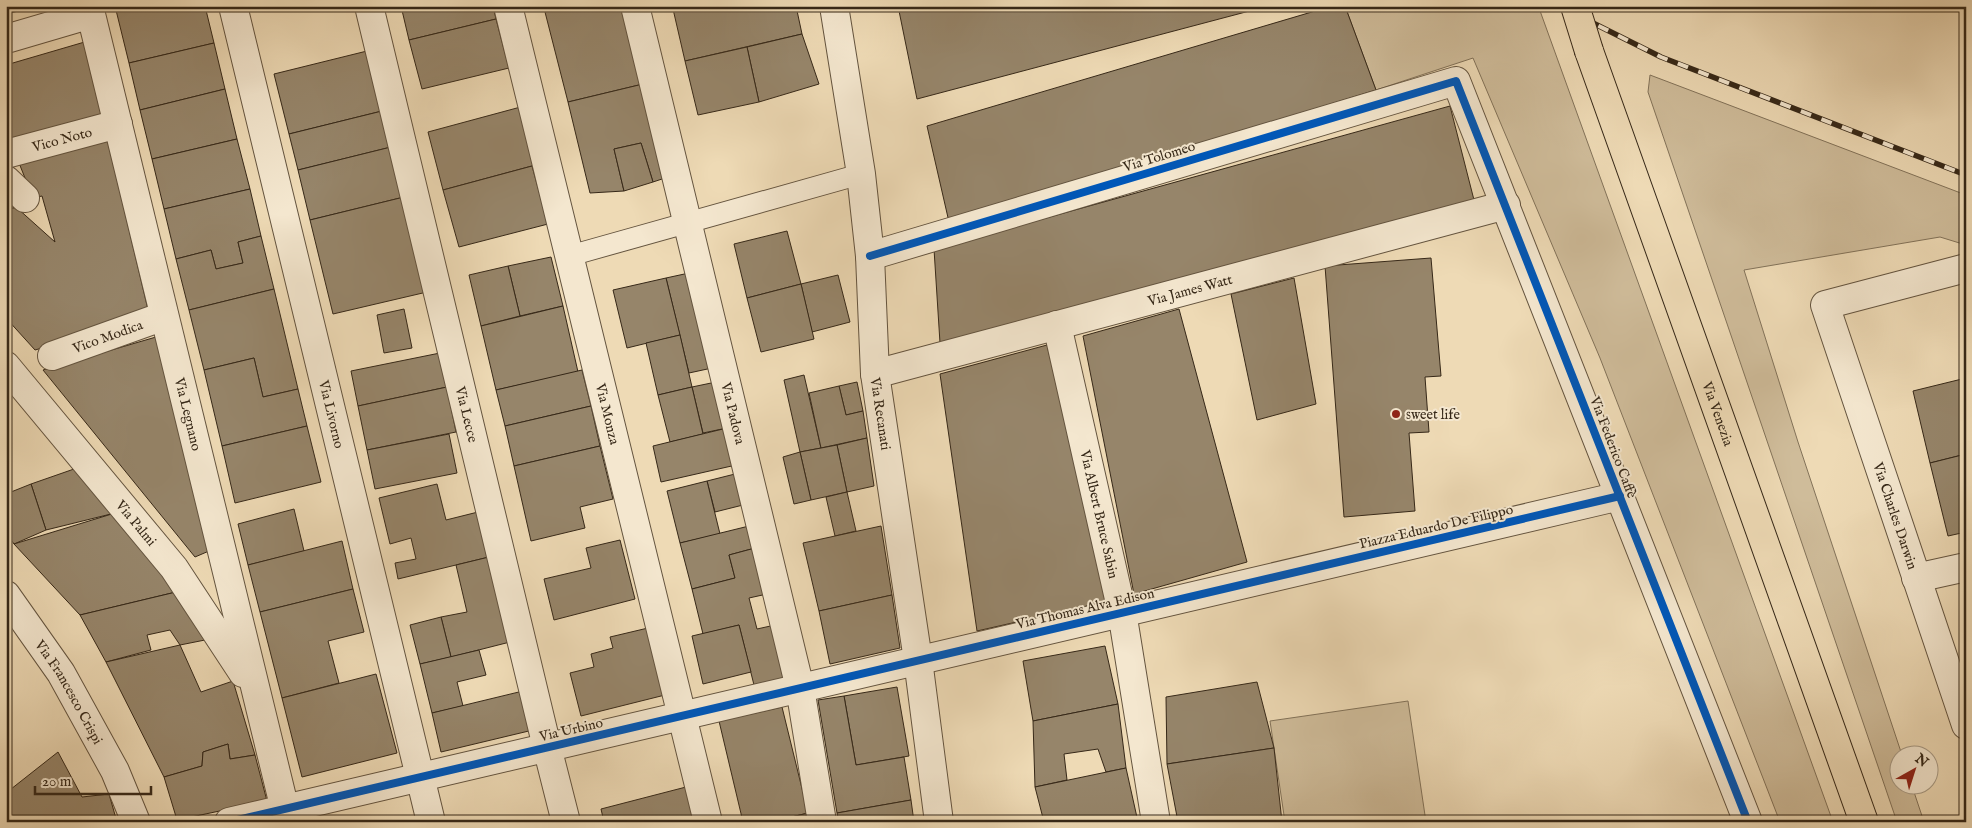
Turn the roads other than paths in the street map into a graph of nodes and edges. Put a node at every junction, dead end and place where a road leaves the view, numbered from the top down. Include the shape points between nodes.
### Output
1 (233, 6) edge
2 (369, 6) edge
3 (508, 6) edge
4 (635, 6) edge
5 (834, 6) edge
6 (1575, 6) edge
7 (90, 10) edge
8 (6, 39) edge
9 (1456, 81) joint
10 (118, 124) junction
11 (6, 154) edge
12 (861, 174) junction
13 (1506, 205) junction
14 (688, 222) junction
15 (569, 256) junction
16 (870, 256) junction
17 (1966, 268) edge
18 (164, 316) junction
19 (1057, 325) junction
20 (52, 356) dead end
21 (6, 366) edge
22 (874, 374) junction
23 (1620, 496) junction
24 (1966, 567) edge
25 (1916, 578) junction
26 (1257, 581) joint
27 (6, 595) edge
28 (1122, 612) junction
29 (918, 660) junction
30 (800, 688) junction
31 (254, 689) junction
32 (681, 716) junction
33 (1965, 722) edge
34 (546, 747) junction
35 (420, 777) junction
36 (286, 815) edge
37 (136, 822) edge
38 (229, 822) edge
39 (431, 822) edge
40 (566, 822) edge
41 (708, 822) edge
42 (822, 822) edge
43 (939, 822) edge
44 (1156, 822) edge
45 (1748, 822) edge
46 (1864, 822) edge

1 - 35 street, Via Livorno
2 - 34 street, Via Lecce
3 - 15 street, Via Monza
4 - 14 street, Via Padova
5 - 12 street, Via Recanati
6 - 46 main road, Via Venezia, bridge
7 - 8 street
7 - 10 street, Via Legnano
9 - 13 street, Via Federico Caffè
9 - 16 street, Via Tolomeo
10 - 11 street, Vico Noto
10 - 18 street, Via Legnano
12 - 14 lane
12 - 16 street, Via Recanati
13 - 19 street, Via James Watt
13 - 23 street, Via Federico Caffè
14 - 15 lane
14 - 30 street, Via Padova
15 - 32 street, Via Monza
16 - 22 street, Via Recanati
17 - 25 street, Via Charles Darwin via 1825,305
18 - 20 street, Vico Modica
18 - 31 street, Via Legnano
19 - 22 street, Via James Watt
19 - 28 street, Via Albert Bruce Sabin
21 - 31 street, Via Palmi via 174,568
22 - 29 street, Via Recanati
23 - 26 street, Piazza Eduardo De Filippo
23 - 45 street, Via Federico Caffè
24 - 25 street
25 - 33 street, Via Charles Darwin
26 - 28 street, Via Thomas Alva Edison
27 - 37 street, Via Francesco Crispi via 61,673 115,771
28 - 29 street, Via Thomas Alva Edison
28 - 44 street, Via Albert Bruce Sabin
29 - 30 street, Via Urbino
29 - 43 street, Via Recanati
30 - 32 street, Via Urbino
30 - 42 street, Via Padova
31 - 36 street, Via Legnano
32 - 34 street, Via Urbino
32 - 41 street, Via Monza
34 - 35 street, Via Urbino
34 - 40 street, Via Lecce
35 - 36 street, Via Urbino
35 - 39 street, Via Livorno
36 - 38 street, Via Urbino

